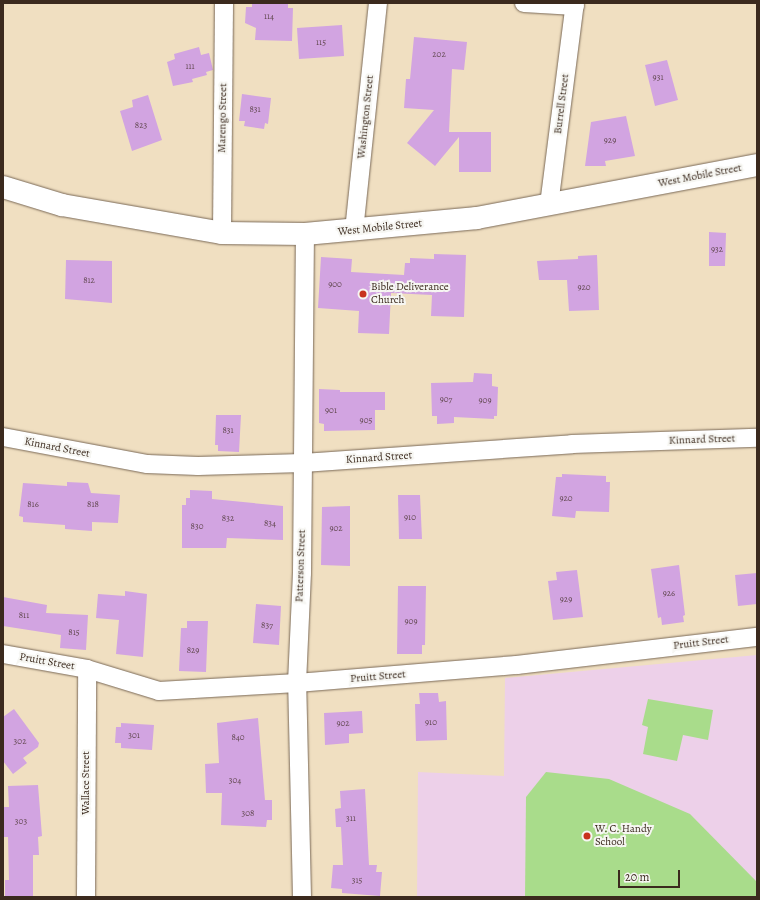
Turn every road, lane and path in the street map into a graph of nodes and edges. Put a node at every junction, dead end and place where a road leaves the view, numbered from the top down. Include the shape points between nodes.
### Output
1 (224, 3) edge
2 (378, 3) edge
3 (524, 3) edge
4 (575, 4) edge
5 (757, 165) edge
6 (3, 187) edge
7 (549, 205) junction
8 (354, 231) junction
9 (222, 233) junction
10 (304, 234) junction
11 (3, 437) edge
12 (757, 438) edge
13 (304, 463) junction
14 (757, 637) edge
15 (3, 654) edge
16 (87, 669) junction
17 (297, 683) junction
18 (86, 897) edge
19 (302, 897) edge

1 - 9 street, Marengo Street
2 - 8 street, Washington Street
3 - 4 street
4 - 7 street, Burrell Street
5 - 7 street, West Mobile Street
6 - 9 street, West Mobile Street via 62,206
7 - 8 street, West Mobile Street via 477,218
8 - 10 street, West Mobile Street
9 - 10 street, West Mobile Street
10 - 13 street, Patterson Street
11 - 13 street, Kinnard Street via 147,464 198,466
12 - 13 street, Kinnard Street via 572,444
13 - 17 street, Patterson Street
14 - 17 street, Pruitt Street via 517,665
15 - 16 street, Pruitt Street
16 - 17 street, Pruitt Street via 159,691
16 - 18 street, Wallace Street
17 - 19 street, Patterson Street

